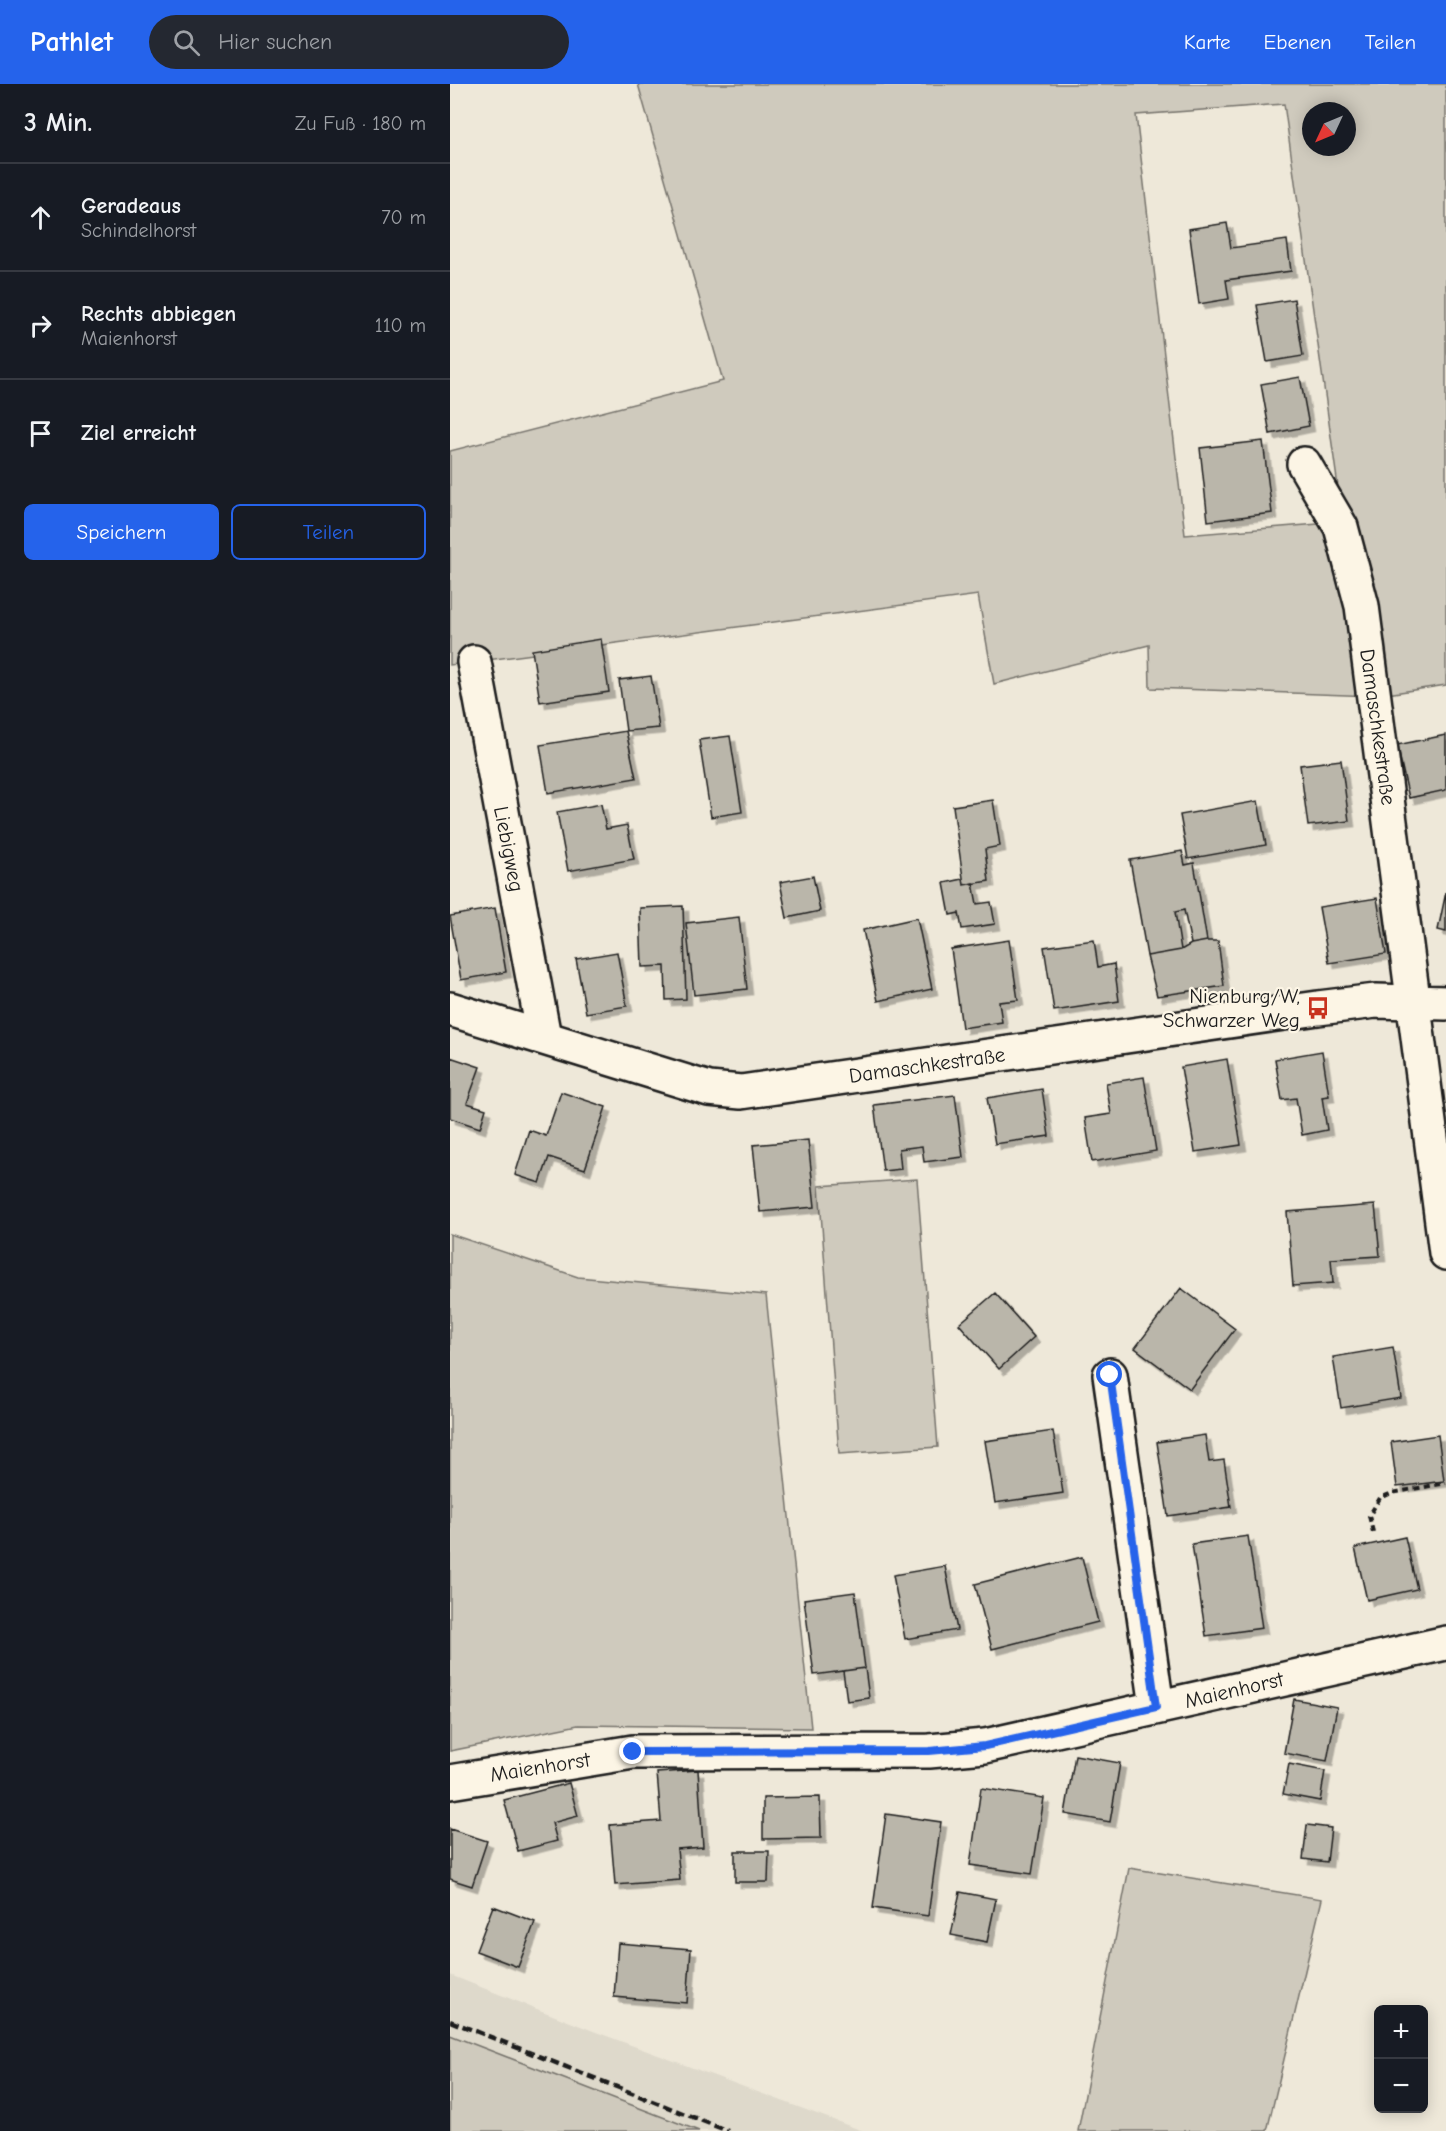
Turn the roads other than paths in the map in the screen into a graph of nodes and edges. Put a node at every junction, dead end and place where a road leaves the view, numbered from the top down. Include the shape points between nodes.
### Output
1 (1304, 464) dead end
2 (474, 662) dead end
3 (1430, 1002) edge
4 (450, 1009) edge
5 (544, 1037) junction
6 (1446, 1253) edge
7 (1110, 1375) dead end
8 (1446, 1643) edge
9 (1156, 1707) junction
10 (450, 1782) edge

1 - 3 street, Damaschkestraße via 1341,527 1362,606
2 - 5 street, Liebigweg
3 - 5 street, Damaschkestraße via 1376,1001 1318,1008 741,1092 710,1089
3 - 6 street
4 - 5 street, Damaschkestraße
7 - 9 street
8 - 9 street, Maienhorst
9 - 10 street, Maienhorst via 985,1746 929,1751 633,1752

